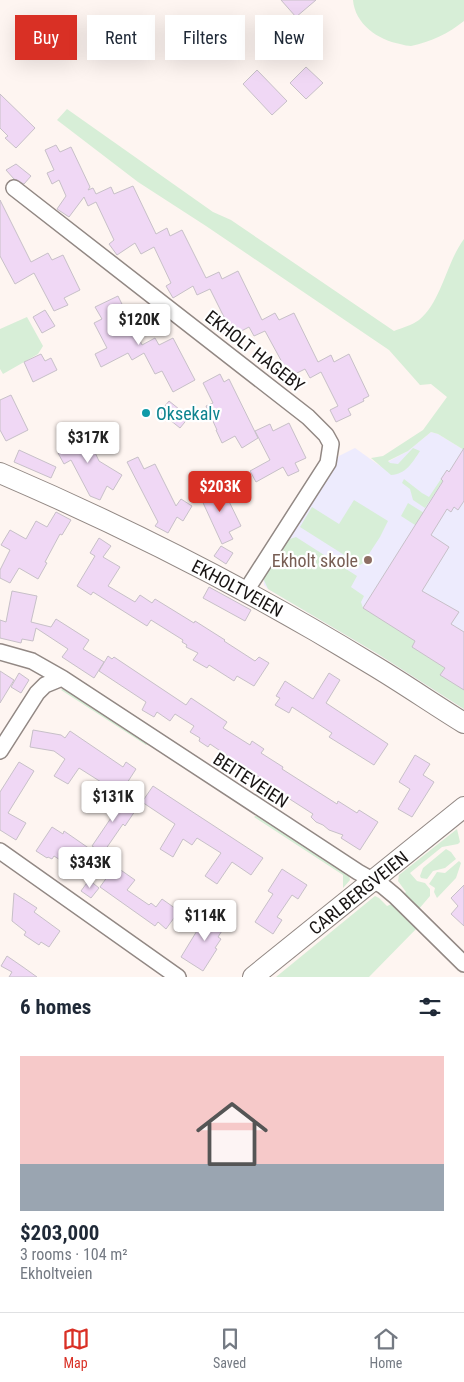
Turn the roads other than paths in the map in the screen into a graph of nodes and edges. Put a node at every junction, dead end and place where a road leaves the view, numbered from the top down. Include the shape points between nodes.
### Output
1 (14, 188) dead end
2 (0, 473) edge
3 (247, 592) junction
4 (0, 652) edge
5 (62, 678) junction
6 (464, 723) edge
7 (0, 751) edge
8 (464, 807) edge
9 (0, 850) edge
10 (373, 880) junction
11 (464, 964) edge
12 (178, 977) edge
13 (253, 977) edge

1 - 3 street, EKHOLT HAGEBY via 263,380 326,435 331,444 328,462
2 - 3 street, EKHOLTVEIEN via 109,521
3 - 6 street, EKHOLTVEIEN
4 - 5 street, BEITEVEIEN via 32,661
5 - 7 street via 45,685 37,693
5 - 10 street, BEITEVEIEN
8 - 10 street, CARLBERGVEIEN
9 - 12 street
10 - 11 street, BEITEVEIEN via 395,896
10 - 13 street, CARLBERGVEIEN

